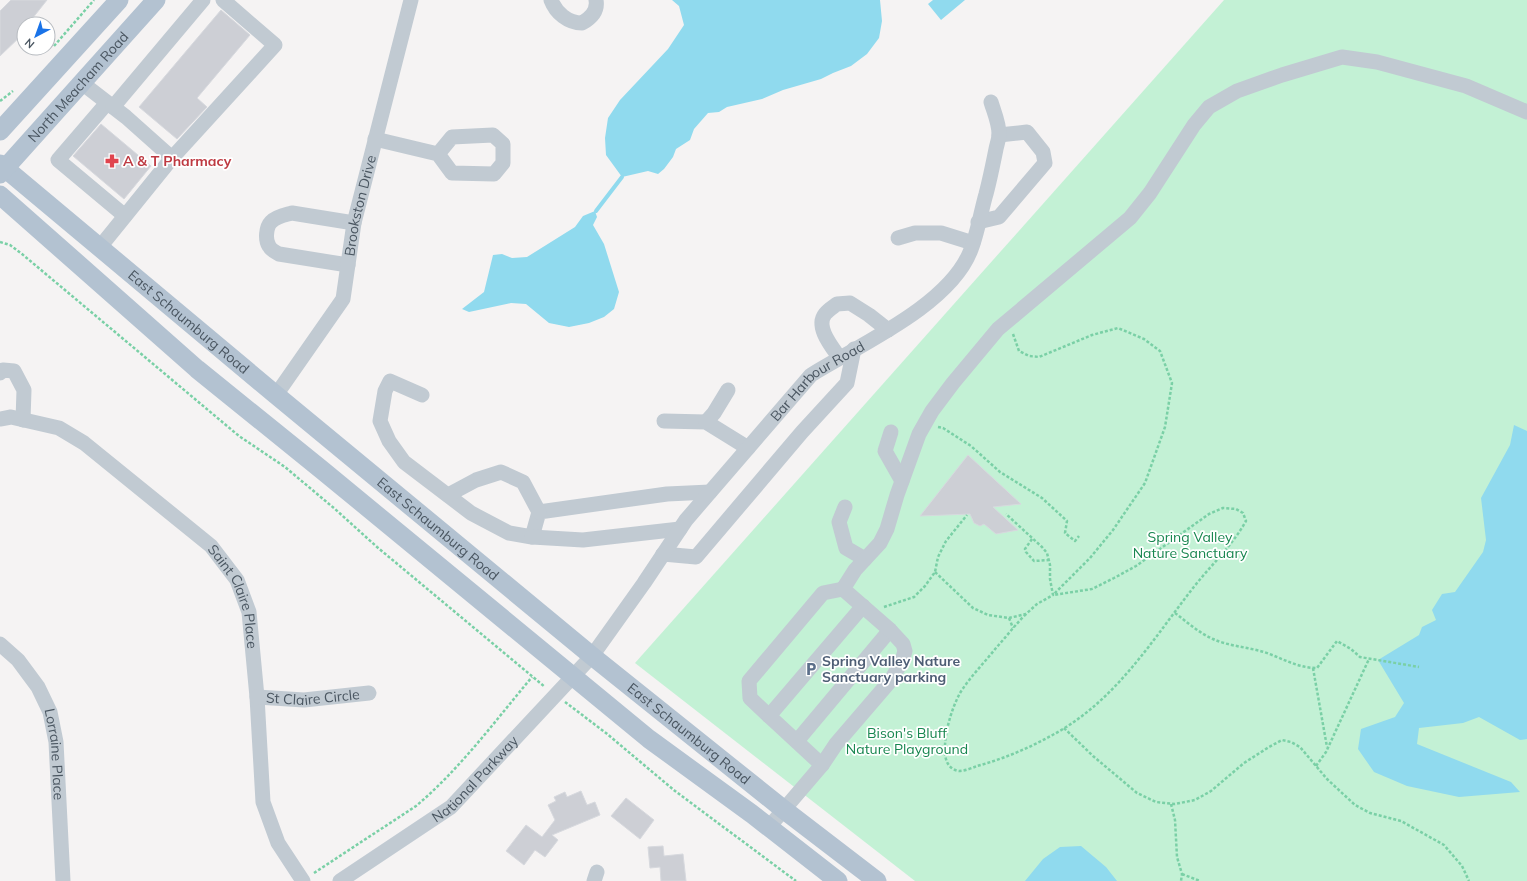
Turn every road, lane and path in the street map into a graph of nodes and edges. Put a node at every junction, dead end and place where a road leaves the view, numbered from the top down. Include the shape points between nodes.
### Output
1 (94, 0) edge
2 (119, 0) edge
3 (156, 0) edge
4 (203, 0) edge
5 (223, 0) edge
6 (552, 0) edge
7 (596, 0) edge
8 (406, 1) edge
9 (56, 43) edge
10 (82, 83) junction
11 (16, 88) dead end
12 (0, 101) edge
13 (991, 102) dead end
14 (110, 105) junction
15 (1527, 112) edge
16 (0, 131) edge
17 (999, 135) junction
18 (375, 139) junction
19 (438, 154) dead end
20 (172, 158) junction
21 (2, 169) edge
22 (0, 196) edge
23 (125, 216) junction
24 (978, 222) junction
25 (354, 223) junction
26 (898, 238) dead end
27 (0, 242) edge
28 (973, 243) junction
29 (100, 247) junction
30 (348, 265) junction
31 (1011, 319) junction
32 (888, 330) junction
33 (854, 349) junction
34 (839, 358) junction
35 (0, 373) edge
36 (728, 390) dead end
37 (276, 395) junction
38 (422, 395) dead end
39 (11, 419) edge
40 (664, 421) dead end
41 (706, 422) junction
42 (924, 425) junction
43 (891, 432) dead end
44 (748, 448) junction
45 (902, 481) junction
46 (710, 492) junction
47 (448, 495) junction
48 (844, 507) dead end
49 (539, 512) junction
50 (968, 514) dead end
51 (1006, 514) dead end
52 (680, 528) junction
53 (1079, 536) dead end
54 (532, 537) junction
55 (1032, 539) junction
56 (663, 554) junction
57 (865, 559) junction
58 (1049, 560) junction
59 (935, 572) junction
60 (843, 589) junction
61 (1053, 595) junction
62 (866, 609) junction
63 (1175, 612) junction
64 (1026, 614) junction
65 (1009, 618) junction
66 (1013, 628) junction
67 (890, 630) junction
68 (0, 644) edge
69 (592, 656) junction
70 (1369, 659) junction
71 (1419, 667) dead end
72 (1313, 668) junction
73 (572, 677) junction
74 (369, 694) dead end
75 (257, 697) junction
76 (578, 712) dead end
77 (769, 716) junction
78 (1064, 728) junction
79 (797, 741) junction
80 (1328, 748) junction
81 (822, 765) junction
82 (1316, 766) junction
83 (1171, 804) junction
84 (783, 808) junction
85 (768, 827) junction
86 (1182, 874) junction
87 (63, 881) edge
88 (302, 881) edge
89 (340, 881) edge
90 (796, 881) edge
91 (838, 881) edge
92 (877, 881) edge
93 (1181, 881) edge
94 (1200, 881) edge
95 (1469, 881) edge

1 - 9 path
2 - 16 main road, North Meacham Road
3 - 10 main road, North Meacham Road
4 - 14 street
5 - 20 street via 275,45
6 - 7 street via 566,19 582,23 594,15
8 - 18 street, Brookston Drive
10 - 14 street
10 - 21 main road, North Meacham Road
11 - 12 path
13 - 17 street, Bar Harbour Road
14 - 20 street
14 - 23 street via 58,160
15 - 31 street via 1466,86 1377,62 1342,57 1237,91 1209,107 1194,125 1150,194 1130,218
17 - 24 street, Bar Harbour Road
17 - 24 street via 1027,132 1043,152 1045,163 999,217
18 - 19 street
18 - 25 street, Brookston Drive
20 - 23 street
21 - 29 main road, East Schaumburg Road
22 - 73 main road, East Schaumburg Road via 197,369
23 - 29 street
24 - 28 street, Bar Harbour Road
25 - 30 street, Brookston Drive
25 - 30 street via 292,213 271,222 266,239 269,248 279,254
26 - 28 street via 915,233 941,233
27 - 88 path via 10,245 22,254 238,436 285,467 532,677 447,778 430,794 416,806
28 - 32 street, Bar Harbour Road via 957,275 941,292
29 - 37 main road, East Schaumburg Road
30 - 37 street, Brookston Drive via 343,299
31 - 42 street via 982,347 936,405
31 - 61 path via 1014,339 1020,351 1029,356 1039,357 1092,335 1118,328 1144,339 1160,351 1172,383 1165,428 1145,483 1090,558
32 - 33 street, Bar Harbour Road
32 - 34 street via 850,304 837,304 824,315 822,324 827,339
33 - 34 street, Bar Harbour Road
33 - 56 street via 847,383 696,557
34 - 44 street, Bar Harbour Road via 811,374
35 - 39 street via 3,370 14,371 24,390
36 - 41 street
37 - 69 main road, East Schaumburg Road
38 - 47 street via 390,381 385,391 380,421 389,441 404,462
39 - 75 street, Saint Claire Place via 59,428 84,443 211,546 237,580 249,612
40 - 41 street
41 - 44 street
42 - 45 street
42 - 53 path via 943,428 971,446 1000,472 1047,502 1067,521 1065,533 1075,541
43 - 45 street via 885,451
44 - 46 street, Bar Harbour Road
45 - 57 street via 887,529 880,543
46 - 49 street via 667,494
46 - 52 street, Bar Harbour Road
47 - 49 street via 476,480 501,472 523,482
47 - 54 street via 471,513 509,533
48 - 57 street via 839,522 846,548
49 - 54 street
50 - 59 path via 946,542 938,557
51 - 55 path
52 - 54 street via 583,540
52 - 56 street, Bar Harbour Road
55 - 58 path via 1044,550
55 - 58 path via 1025,549 1026,552 1034,561
56 - 69 street, Bar Harbour Road
57 - 60 street
58 - 61 path
59 - 62 path via 914,597
59 - 65 path via 973,608 988,616
60 - 62 street
60 - 77 street via 823,593 749,682 750,698
61 - 63 path via 1092,588 1114,578 1142,562 1208,514 1223,508 1236,509 1243,513 1246,521 1238,535
61 - 64 path
62 - 67 street
62 - 77 street
63 - 72 path via 1213,640 1264,652 1286,662
63 - 78 path via 1124,678 1092,708
64 - 65 path
64 - 66 path
65 - 66 path
66 - 78 path via 973,676 955,704 946,736 946,762 960,771 992,762 1016,753
67 - 79 street
67 - 81 street via 903,644 905,651 902,661 891,680 836,744
68 - 87 street, Lorraine Place via 18,660 38,687 50,712 56,742
69 - 73 street, National Parkway
69 - 84 main road, East Schaumburg Road
70 - 71 path
70 - 72 path via 1360,657 1338,641 1317,668
70 - 80 path
72 - 80 path
73 - 85 main road, East Schaumburg Road via 649,739
73 - 89 street, National Parkway via 451,807
74 - 75 street, St Claire Circle via 304,700
75 - 88 street, Saint Claire Place via 263,802 278,842
76 - 90 path via 675,791
77 - 79 street
78 - 83 path via 1137,794 1156,802
79 - 81 street
80 - 82 path
81 - 84 street
82 - 83 path via 1300,747 1282,740 1244,763 1212,791 1195,800
82 - 95 path via 1355,805 1370,813 1401,821 1444,845 1462,866
83 - 86 path via 1175,820 1177,857
84 - 85 street
84 - 92 main road, East Schaumburg Road
85 - 91 main road, East Schaumburg Road
86 - 93 path
86 - 94 path

